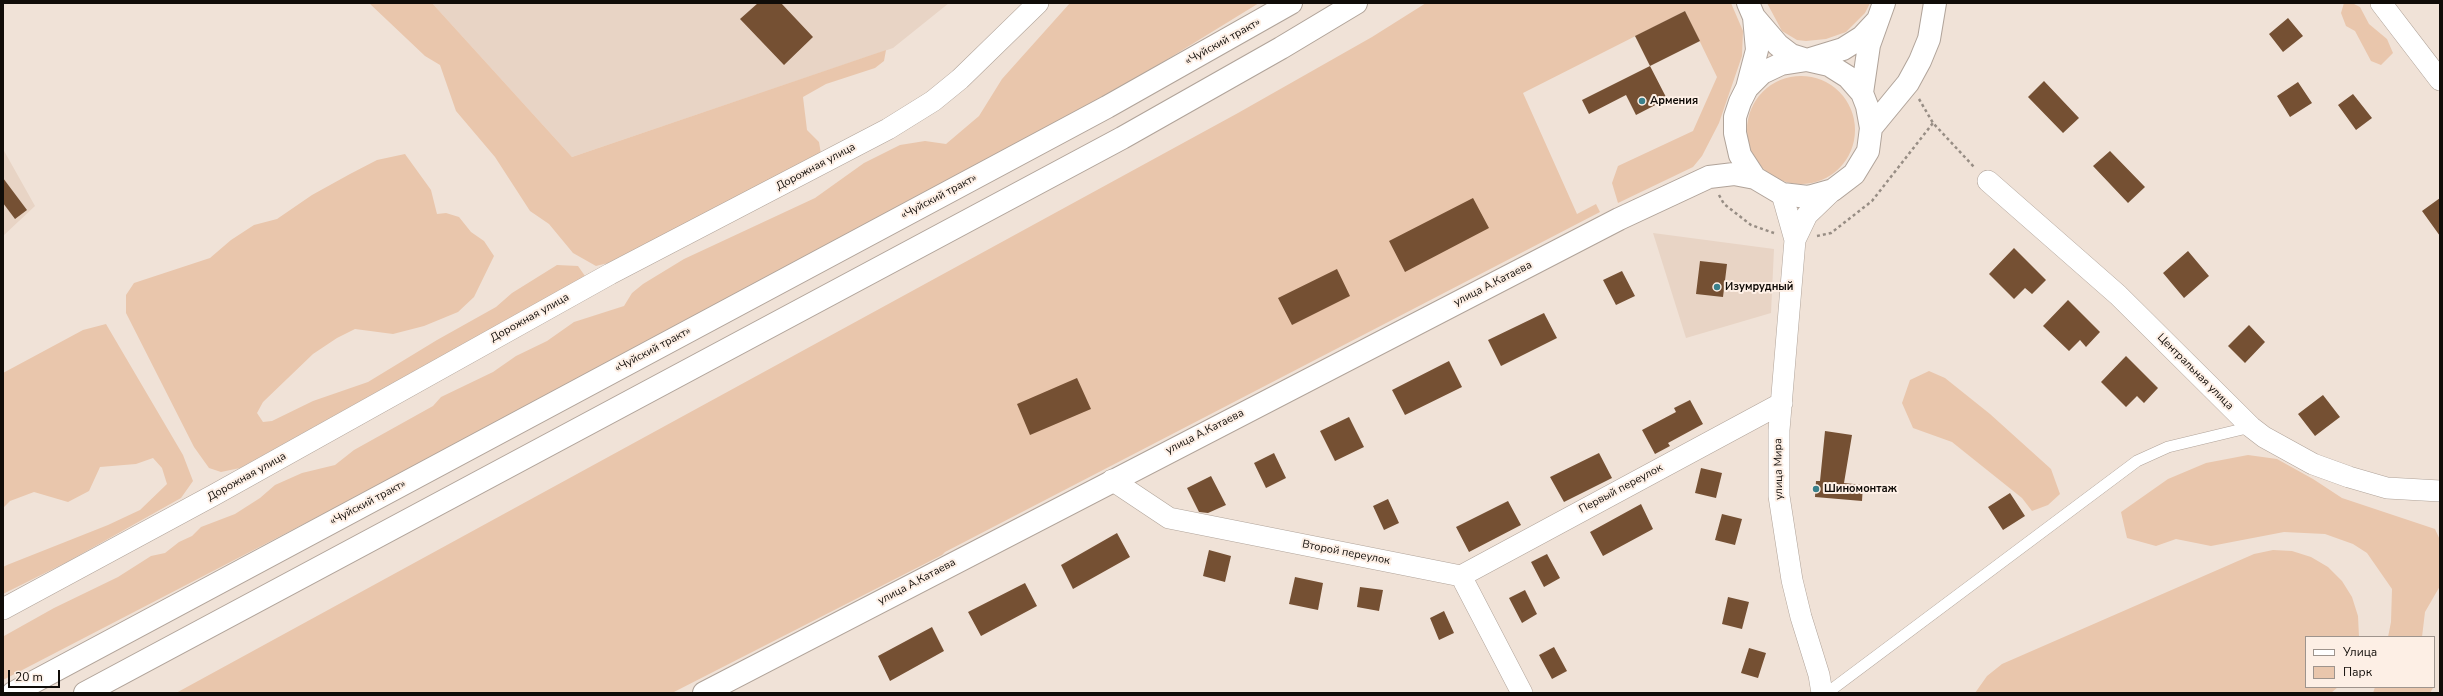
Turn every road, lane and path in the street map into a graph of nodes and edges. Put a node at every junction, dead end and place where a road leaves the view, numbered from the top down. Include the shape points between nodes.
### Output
1 (1038, 3) edge
2 (1291, 3) edge
3 (1356, 3) edge
4 (1935, 3) edge
5 (2381, 3) edge
6 (1751, 10) edge
7 (1880, 13) edge
8 (1808, 60) junction
9 (2440, 80) edge
10 (1908, 83) junction
11 (1747, 88) junction
12 (1862, 93) junction
13 (1871, 128) junction
14 (1735, 133) junction
15 (1709, 177) junction
16 (1755, 178) junction
17 (1988, 181) joint
18 (1833, 190) junction
19 (1782, 194) junction
20 (1795, 240) junction
21 (1782, 403) junction
22 (2251, 427) junction
23 (1112, 480) junction
24 (2440, 491) edge
25 (1461, 576) junction
26 (3, 609) edge
27 (13, 693) edge
28 (85, 693) edge
29 (704, 693) edge
30 (1522, 693) edge
31 (1822, 693) edge
32 (1827, 693) edge

1 - 26 street, Дорожная улица via 960,79 933,101 888,130 610,274 214,495
2 - 27 main road, «Чуйский тракт» via 1107,107
3 - 28 main road via 1282,48 1115,142
4 - 10 main road via 1929,39
5 - 9 street
6 - 8 main road via 1778,45 1791,55
6 - 11 main road via 1757,50
7 - 8 main road via 1862,37 1843,49
7 - 12 main road via 1864,71
8 - 11 main road via 1781,64 1762,73
8 - 12 main road via 1829,65 1848,77
10 - 13 main road
10 - 17 path via 1933,123
11 - 14 main road via 1735,117
12 - 13 main road
13 - 18 main road via 1868,151 1854,174
14 - 15 main road via 1724,157
14 - 16 main road via 1740,155
15 - 16 main road via 1734,174
15 - 23 main road, улица А.Катаева via 1619,219
16 - 19 main road
17 - 22 street, Центральная улица via 2118,295
18 - 19 main road via 1808,197
18 - 20 street, улица Мира via 1807,215
19 - 20 street, улица Мира
20 - 21 street, улица Мира
21 - 25 street, Первый переулок
21 - 31 street, улица Мира via 1778,462 1783,531 1801,617
22 - 24 street, Центральная улица via 2295,456 2349,477 2387,488
22 - 32 lane via 2168,447 2137,461
23 - 25 street, Второй переулок via 1169,518
23 - 29 main road, улица А.Катаева
25 - 30 street

